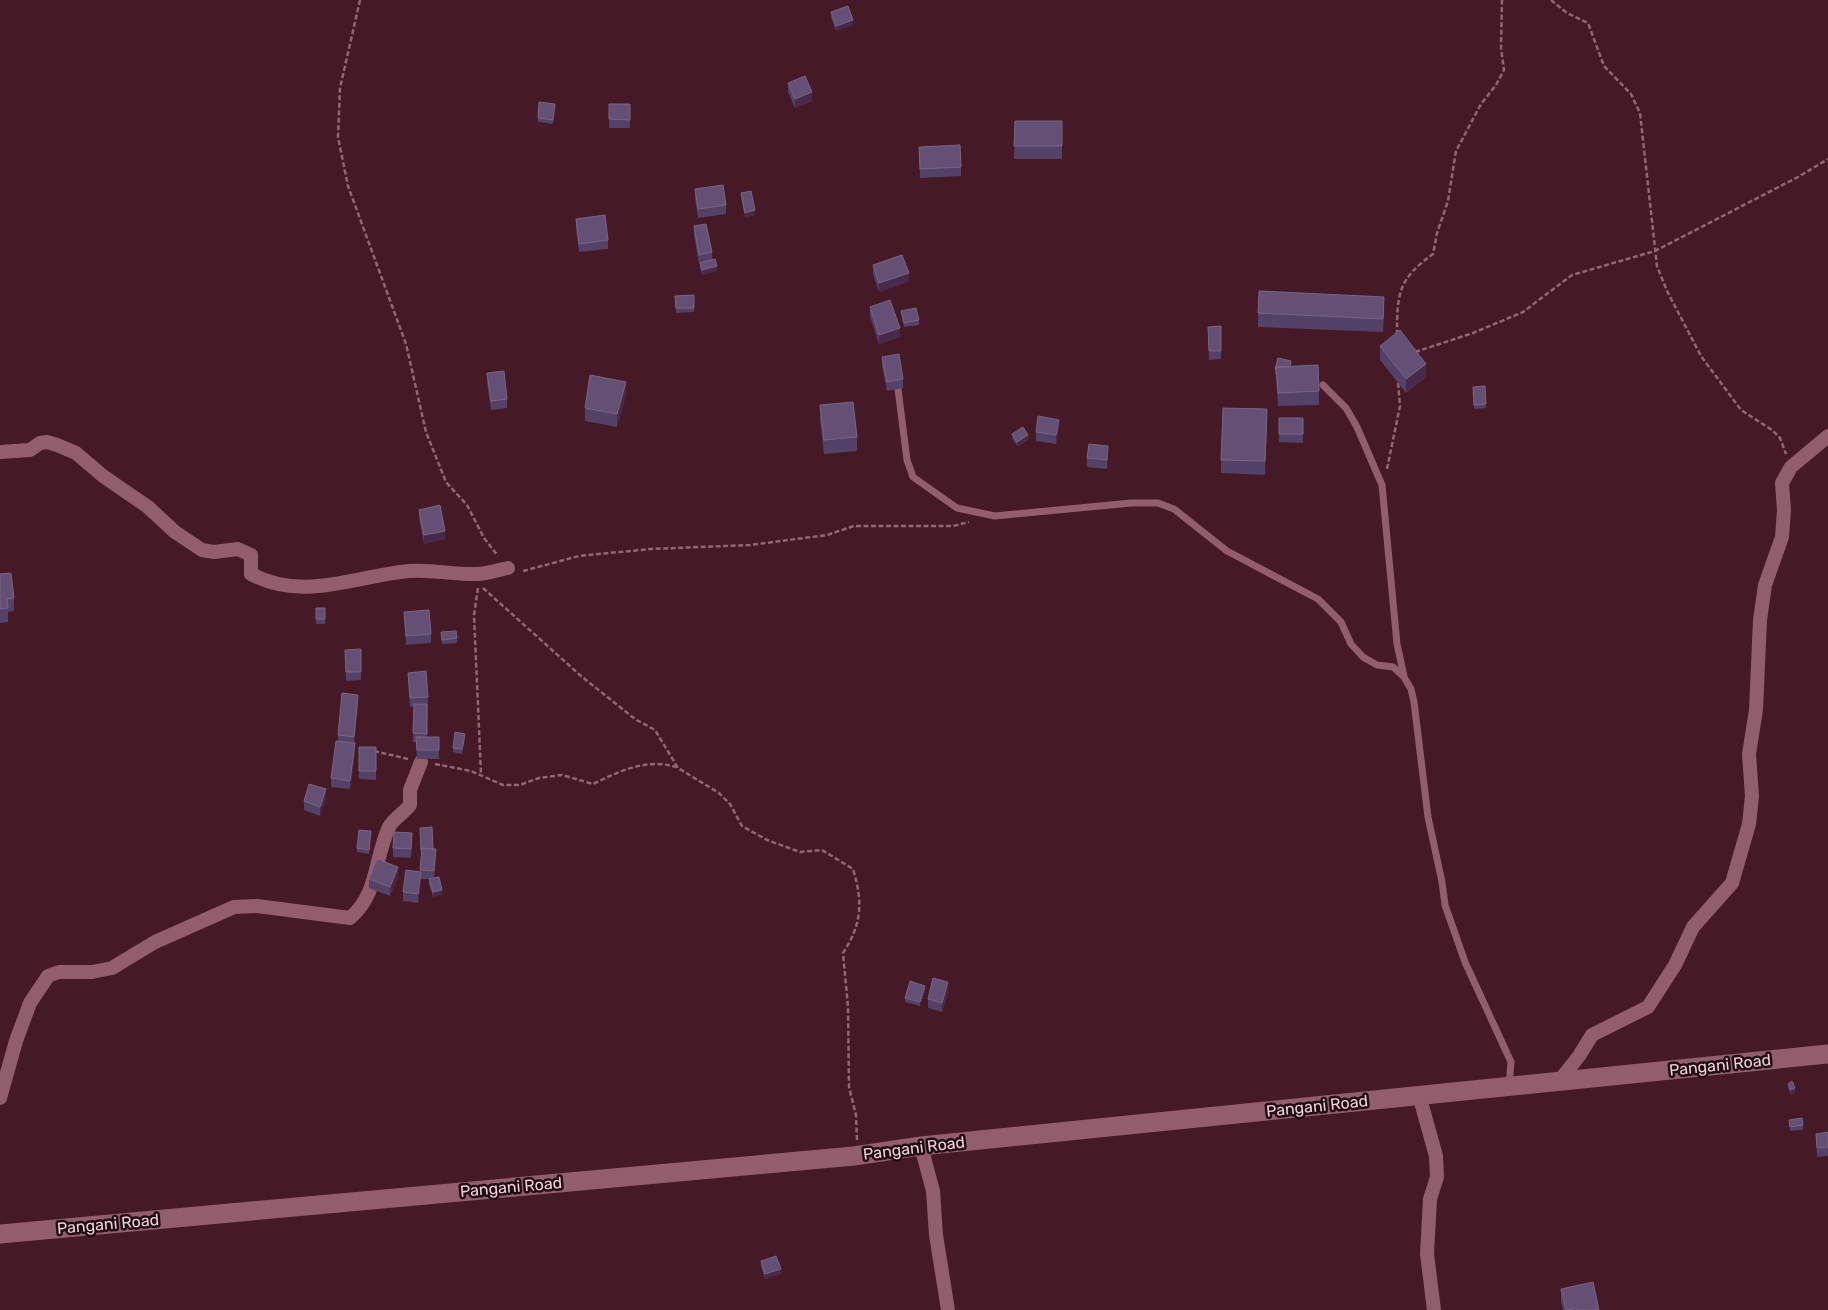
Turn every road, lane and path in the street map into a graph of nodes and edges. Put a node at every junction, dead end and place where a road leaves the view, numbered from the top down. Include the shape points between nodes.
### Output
1 (360, 0) edge
2 (1502, 0) edge
3 (1552, 0) edge
4 (1828, 159) edge
5 (1655, 250) junction
6 (1397, 340) edge
7 (1407, 354) edge
8 (894, 370) edge
9 (1398, 377) edge
10 (1323, 384) dead end
11 (1828, 436) edge
12 (0, 452) edge
13 (1791, 467) junction
14 (1382, 485) junction
15 (970, 522) dead end
16 (508, 568) junction
17 (1404, 677) junction
18 (373, 751) edge
19 (421, 762) junction
20 (678, 768) junction
21 (481, 774) junction
22 (1828, 1054) edge
23 (1560, 1080) junction
24 (1509, 1086) junction
25 (1419, 1096) junction
26 (0, 1098) edge
27 (920, 1146) junction
28 (854, 1156) junction
29 (0, 1234) edge
30 (948, 1310) edge
31 (1434, 1310) edge

1 - 16 path via 340,88 338,136 348,186 406,344 426,432 446,482 467,505 484,538
2 - 6 path via 1500,48 1504,70 1481,104 1456,152 1448,201 1433,254 1420,263 1402,284 1397,306
3 - 5 path via 1566,13 1588,24 1604,66 1630,94 1640,113
4 - 5 path
5 - 7 path via 1572,275 1523,312 1473,333
5 - 13 path via 1667,292 1701,356 1741,410 1780,438
8 - 17 lane via 907,460 913,477 957,508 995,516 1131,503 1158,503 1174,509 1228,551 1318,599 1341,622 1351,644 1363,657 1377,665 1393,667
9 - 14 path via 1400,406
10 - 14 lane via 1354,421
11 - 13 street
12 - 16 street via 30,450 47,442 76,453 102,476 148,507 174,532 202,550 238,549 251,555 252,574 268,583 308,588 408,571 478,574
13 - 23 street via 1782,483 1782,537 1765,585 1761,611 1756,710 1749,754 1752,796 1749,824 1732,883 1693,928 1675,965 1648,1007 1592,1035
14 - 17 lane via 1397,644
15 - 16 path via 953,526 854,526 827,535 750,545 650,549 579,556 523,571
17 - 24 lane via 1414,702 1428,817 1445,905 1461,954 1512,1062
18 - 19 path
19 - 21 path
19 - 26 street via 410,790 410,805 390,826 372,887 361,909 350,918 257,906 234,908 156,942 112,968 59,972 48,976 30,1003
20 - 21 path via 662,763 642,765 624,769 593,784 562,775 520,785 503,785
20 - 21 path via 655,730 635,719 580,676 478,583 474,615
20 - 28 path via 719,792 742,826 752,833 800,852 822,850 853,869 861,907 852,939 842,953 848,1007 850,1087 858,1137
22 - 23 main road, Pangani Road
23 - 24 main road, Pangani Road
24 - 25 main road, Pangani Road
25 - 27 main road, Pangani Road
25 - 31 street via 1436,1156 1437,1176 1430,1200 1427,1254
27 - 28 main road, Pangani Road
27 - 30 street via 933,1191 936,1235
28 - 29 main road, Pangani Road

